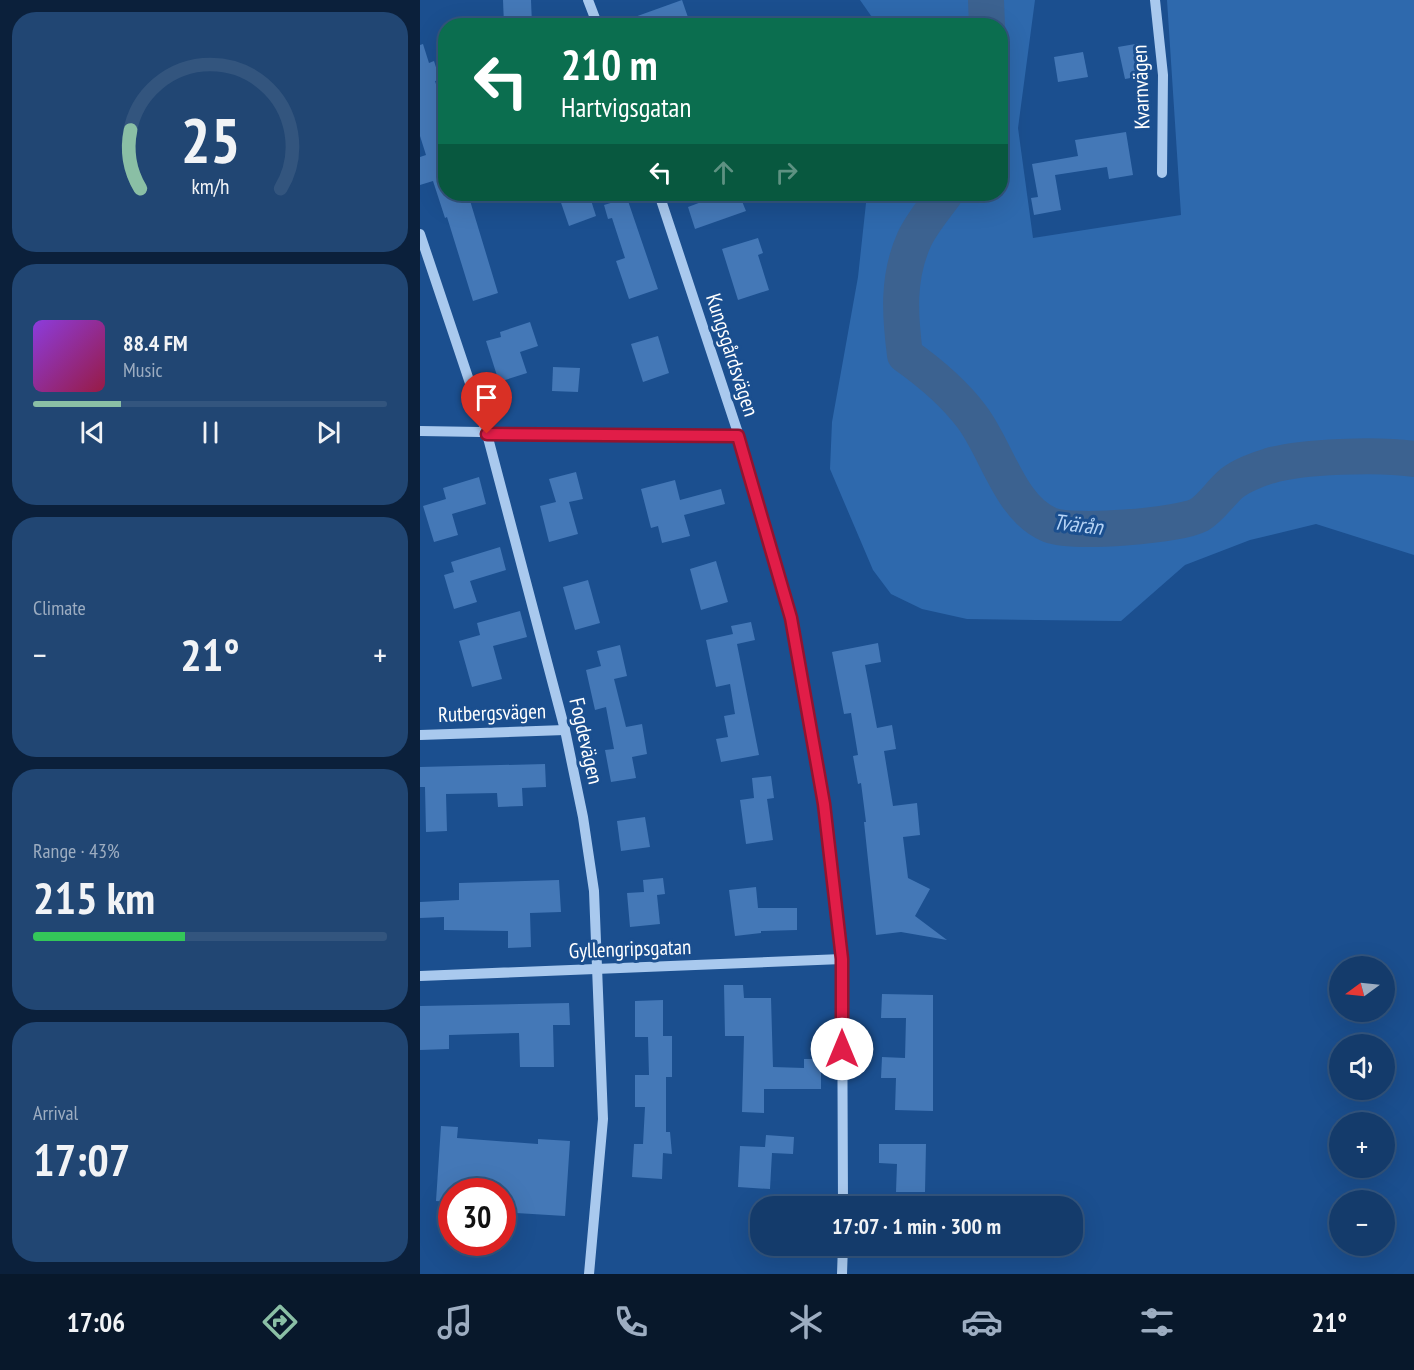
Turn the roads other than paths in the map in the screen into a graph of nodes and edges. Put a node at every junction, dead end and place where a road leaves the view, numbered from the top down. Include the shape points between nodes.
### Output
1 (588, 0) edge
2 (1155, 0) edge
3 (595, 18) edge
4 (1162, 173) dead end
5 (661, 201) edge
6 (420, 234) edge
7 (420, 431) edge
8 (487, 434) junction
9 (738, 436) junction
10 (565, 730) junction
11 (420, 735) edge
12 (842, 959) junction
13 (599, 970) junction
14 (420, 976) edge
15 (843, 1196) edge
16 (843, 1256) edge
17 (589, 1274) edge
18 (842, 1274) edge

1 - 3 street
2 - 4 street, Kvarnvägen via 1163,75
5 - 9 street, Kungsgårdsvägen
6 - 8 street, Fogdevägen
7 - 8 street
8 - 9 street
8 - 10 street, Fogdevägen
9 - 12 street, Kungsgårdsvägen via 791,618 824,804
10 - 11 street, Rutbergsvägen
10 - 13 street, Fogdevägen via 593,881
12 - 13 street, Gyllengripsgatan
12 - 15 street, Kungsgårdsvägen
13 - 14 street, Gyllengripsgatan
13 - 17 street, Fogdevägen via 603,1119
16 - 18 street

